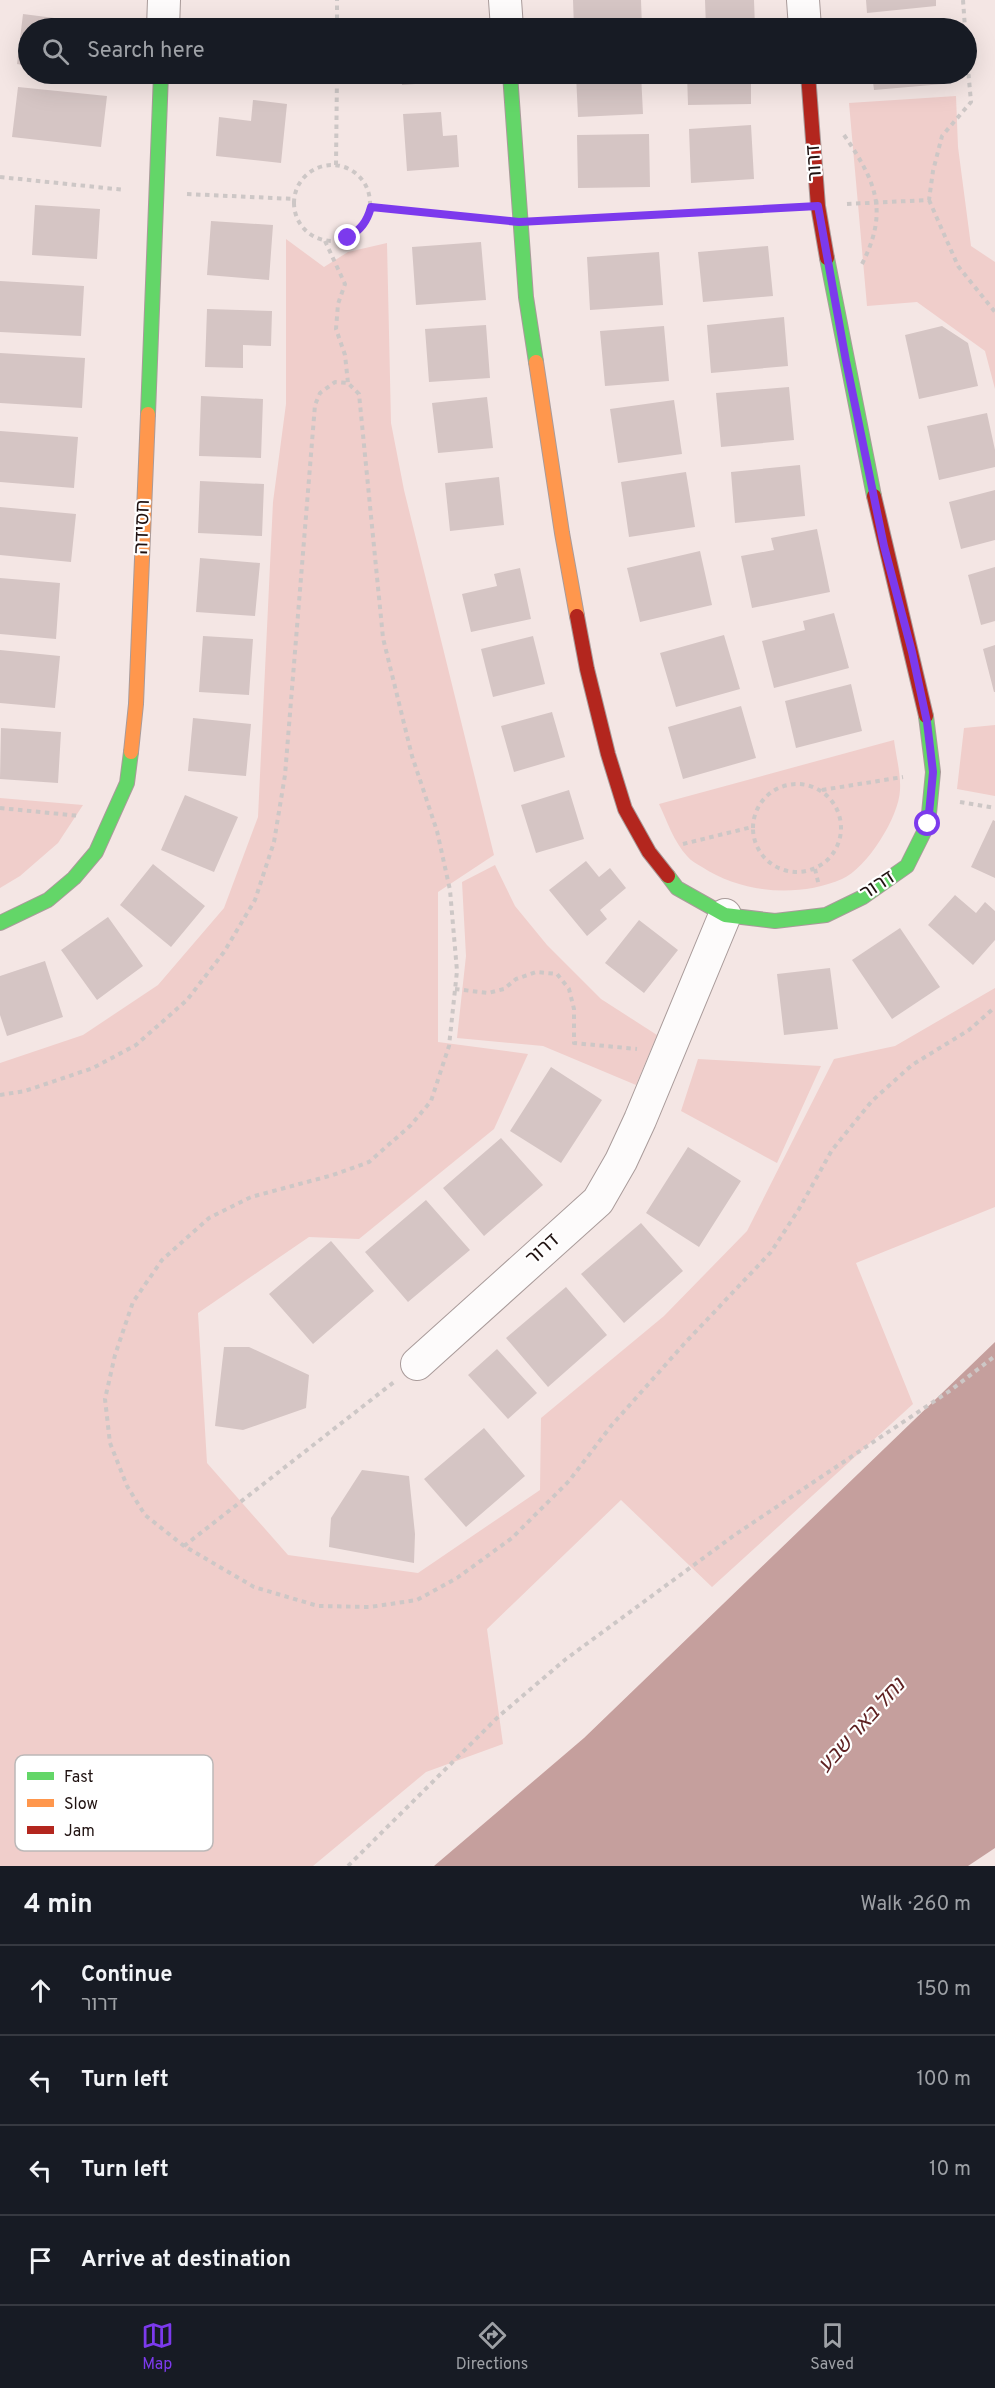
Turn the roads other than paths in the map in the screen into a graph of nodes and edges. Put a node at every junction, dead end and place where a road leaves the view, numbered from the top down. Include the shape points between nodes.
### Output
1 (164, 0) edge
2 (505, 0) edge
3 (802, 0) edge
4 (163, 18) edge
5 (506, 18) edge
6 (804, 18) edge
7 (161, 84) edge
8 (511, 84) edge
9 (809, 84) edge
10 (725, 915) junction
11 (0, 923) edge
12 (417, 1364) road end

1 - 4 street
2 - 5 street
3 - 6 street
7 - 11 street, חסידה via 136,704 127,783 96,852 74,878 48,900
8 - 10 street, דרור via 526,297 562,533 587,669 608,754 625,809 649,852 677,888
9 - 10 street, דרור via 818,206 836,304 884,546 927,722 933,772 928,824 907,866 863,897 826,915 775,921
10 - 12 street, דרור via 626,1151 597,1201

